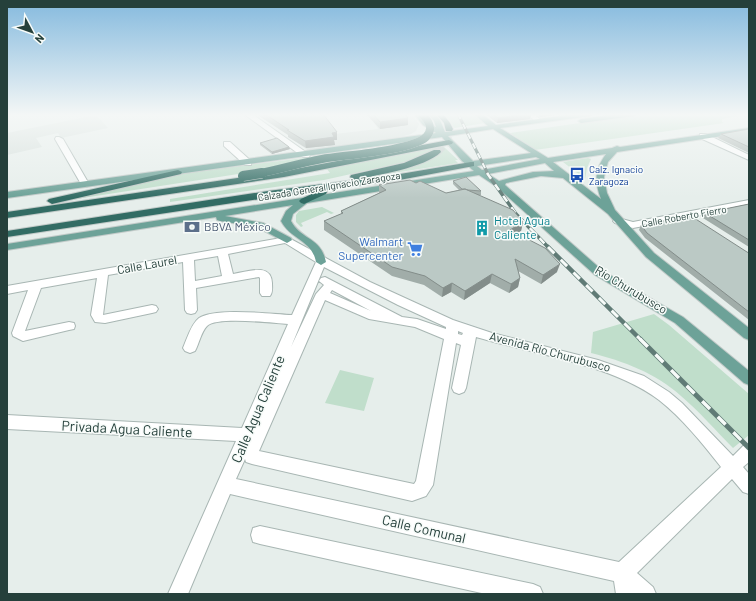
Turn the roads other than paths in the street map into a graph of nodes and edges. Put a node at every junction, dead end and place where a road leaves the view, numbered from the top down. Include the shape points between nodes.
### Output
1 (60, 142) edge
2 (287, 142) edge
3 (395, 142) edge
4 (418, 142) edge
5 (449, 142) joint
6 (518, 142) edge
7 (620, 142) edge
8 (630, 142) edge
9 (665, 142) edge
10 (716, 142) edge
11 (228, 144) dead end
12 (615, 150) junction
13 (437, 152) tunnel mouth
14 (538, 154) junction
15 (306, 155) junction
16 (749, 158) edge
17 (546, 160) junction
18 (248, 162) junction
19 (471, 164) junction
20 (178, 172) junction
21 (481, 173) junction
22 (566, 176) junction
23 (394, 178) junction
24 (85, 184) junction
25 (500, 185) junction
26 (268, 194) junction
27 (7, 195) edge
28 (129, 198) junction
29 (304, 200) junction
30 (749, 203) edge
31 (7, 213) edge
32 (689, 215) junction
33 (197, 217) junction
34 (614, 217) junction
35 (702, 224) edge
36 (7, 234) edge
37 (287, 240) junction
38 (7, 247) edge
39 (222, 251) junction
40 (188, 258) junction
41 (321, 262) junction
42 (103, 273) junction
43 (315, 277) junction
44 (228, 278) junction
45 (36, 285) junction
46 (189, 286) junction
47 (326, 289) junction
48 (7, 290) edge
49 (266, 293) dead end
50 (152, 310) dead end
51 (191, 310) dead end
52 (296, 320) junction
53 (69, 326) dead end
54 (456, 330) junction
55 (749, 335) edge
56 (190, 348) dead end
57 (749, 379) edge
58 (459, 388) dead end
59 (7, 422) edge
60 (247, 435) junction
61 (749, 451) edge
62 (731, 467) junction
63 (226, 485) junction
64 (749, 486) edge
65 (260, 535) dead end
66 (622, 574) junction
67 (178, 594) edge
68 (533, 594) edge
69 (626, 594) edge
70 (646, 594) edge

1 - 24 street
2 - 15 street
3 - 15 main road
4 - 28 highway, bridge via 392,149 316,160 277,170 164,189
5 - 19 main road, Río Churubusco
5 - 28 highway, Calzada General Ignacio Zaragoza via 284,174
6 - 14 main road
7 - 14 main road, Calzada General Ignacio Zaragoza
8 - 12 main road
9 - 12 main road, Calzada General Ignacio Zaragoza
10 - 16 street
11 - 18 street
12 - 17 main road, Calzada General Ignacio Zaragoza
12 - 34 main road via 606,159 600,172 600,186
13 - 26 highway via 406,165
14 - 17 main road
14 - 19 main road, Calzada General Ignacio Zaragoza
15 - 18 main road
17 - 21 main road, Calzada General Ignacio Zaragoza
17 - 22 main road
18 - 20 main road
19 - 21 main road, Río Churubusco
19 - 23 highway, Calzada General Ignacio Zaragoza
20 - 24 main road
20 - 31 highway
21 - 25 main road, Río Churubusco
21 - 29 main road, Calzada General Ignacio Zaragoza
22 - 25 main road via 549,172 503,180
22 - 34 main road
23 - 26 highway, Calzada General Ignacio Zaragoza
23 - 29 highway via 330,190
24 - 27 main road
25 - 57 main road, Río Churubusco via 599,273 679,320
26 - 36 highway, Calzada General Ignacio Zaragoza
28 - 31 highway, Calzada General Ignacio Zaragoza
29 - 33 main road, Calzada General Ignacio Zaragoza
29 - 41 main road via 289,213 286,221 292,230 317,248
30 - 32 street, Calle Roberto Fierro
32 - 34 street, Calle Roberto Fierro via 633,225
32 - 35 street
33 - 37 main road via 250,222 268,228
33 - 38 main road, Calzada General Ignacio Zaragoza
34 - 55 main road via 650,255
37 - 39 street, Calle Laurel
37 - 41 street
39 - 40 street, Calle Laurel
39 - 44 street
40 - 42 street, Calle Laurel
40 - 46 street
41 - 43 street, Calle Agua Caliente
41 - 54 street, Avenida Río Churubusco
42 - 45 street, Calle Laurel
42 - 50 street via 97,315 99,319
43 - 47 street
43 - 52 street, Calle Agua Caliente
44 - 46 street
44 - 49 street via 263,273 266,276
45 - 48 street, Calle Laurel
45 - 53 street via 18,334 27,335
46 - 51 street
47 - 54 street via 364,314
47 - 54 street via 252,447 252,457 412,493 420,490 424,485
52 - 56 street via 243,317 209,319 202,323
52 - 60 street, Calle Agua Caliente
54 - 58 street via 468,343
54 - 62 street, Avenida Río Churubusco via 611,368 637,379 679,408
59 - 60 street, Privada Agua Caliente
60 - 63 street, Calle Agua Caliente
61 - 62 street
62 - 64 street, Avenida Río Churubusco
62 - 66 street
63 - 66 street, Calle Comunal
63 - 67 street, Calle Agua Caliente
65 - 68 street
66 - 69 street
66 - 70 street, Calle Comunal

